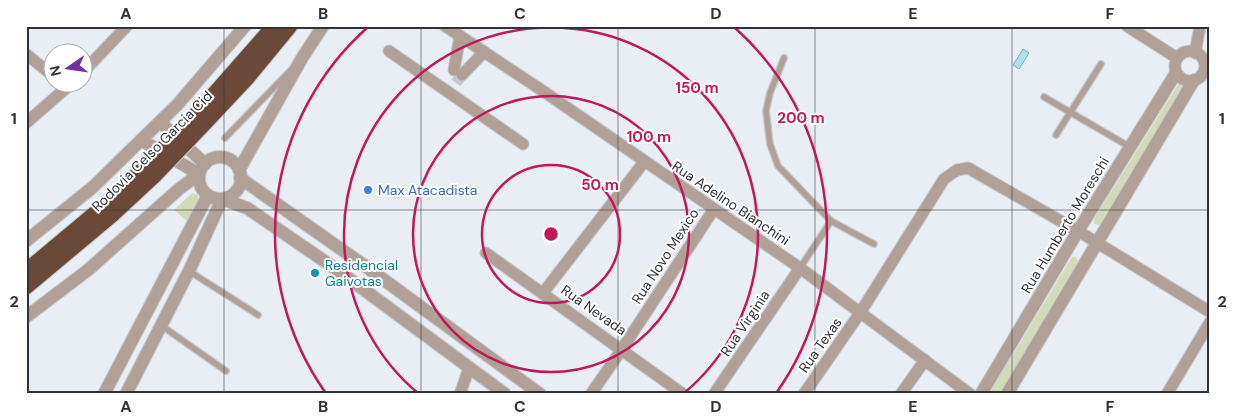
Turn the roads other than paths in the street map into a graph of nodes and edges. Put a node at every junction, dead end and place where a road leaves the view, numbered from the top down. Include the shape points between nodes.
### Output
1 (245, 26) edge
2 (274, 26) edge
3 (290, 26) edge
4 (323, 26) edge
5 (445, 26) edge
6 (1127, 26) edge
7 (1200, 26) edge
8 (122, 28) edge
9 (460, 36) junction
10 (388, 51) dead end
11 (484, 52) junction
12 (1195, 52) junction
13 (26, 54) edge
14 (302, 58) junction
15 (784, 58) dead end
16 (1177, 58) junction
17 (92, 62) edge
18 (1101, 64) dead end
19 (42, 67) edge
20 (1207, 67) edge
21 (1176, 73) junction
22 (1194, 80) junction
23 (452, 81) junction
24 (59, 92) edge
25 (1044, 97) dead end
26 (1071, 112) junction
27 (160, 122) junction
28 (197, 122) junction
29 (26, 123) edge
30 (1056, 135) dead end
31 (225, 138) dead end
32 (141, 140) junction
33 (523, 144) dead end
34 (1130, 147) junction
35 (644, 162) junction
36 (202, 169) junction
37 (149, 171) junction
38 (239, 174) junction
39 (208, 194) junction
40 (222, 198) junction
41 (714, 209) junction
42 (831, 221) junction
43 (1078, 231) junction
44 (26, 241) edge
45 (1097, 243) junction
46 (874, 244) dead end
47 (486, 252) dead end
48 (366, 266) junction
49 (336, 268) junction
50 (800, 268) junction
51 (189, 271) junction
52 (26, 272) edge
53 (26, 287) edge
54 (543, 293) junction
55 (1210, 312) edge
56 (860, 313) junction
57 (258, 315) dead end
58 (26, 317) edge
59 (1210, 322) edge
60 (162, 326) junction
61 (622, 349) junction
62 (925, 360) junction
63 (469, 368) junction
64 (226, 371) dead end
65 (104, 394) edge
66 (126, 394) edge
67 (460, 394) edge
68 (505, 394) edge
69 (540, 394) edge
70 (590, 394) edge
71 (683, 394) edge
72 (714, 394) edge
73 (804, 394) edge
74 (901, 394) edge
75 (970, 394) edge
76 (981, 394) edge
77 (1007, 394) edge
78 (1167, 394) edge

1 - 27 street
2 - 28 highway, Rodovia Celso Garcia Cid
3 - 28 highway, Rodovia Celso Garcia Cid via 248,77
4 - 14 street
5 - 9 street, Rua Adelino Bianchini
6 - 16 street
7 - 12 street
8 - 17 street
9 - 11 street, Rua Adelino Bianchini
9 - 23 street
10 - 23 street
11 - 23 street
11 - 35 street, Rua Adelino Bianchini
12 - 16 street via 1185,52
12 - 20 street
13 - 19 street
14 - 31 lane
14 - 38 street
15 - 42 lane via 766,111 770,144 778,166
16 - 21 street
18 - 26 lane
20 - 22 street
21 - 22 street via 1184,80
21 - 34 street, Rua Humberto Moreschi
22 - 45 street
23 - 33 street
24 - 29 street
25 - 26 lane
26 - 30 lane
26 - 34 lane
27 - 32 street
27 - 36 street
28 - 37 highway, Rodovia Celso Garcia Cid, bridge
32 - 36 street
32 - 44 street via 93,188
34 - 43 street, Rua Humberto Moreschi
35 - 41 street, Rua Adelino Bianchini
35 - 54 street
36 - 38 street via 212,159 221,157 233,162
36 - 39 street via 202,187
36 - 58 street via 88,270
37 - 52 highway, Rodovia Celso Garcia Cid
37 - 53 highway, Rodovia Celso Garcia Cid via 104,222
38 - 40 street via 235,192
38 - 48 street
39 - 40 street
39 - 65 street
40 - 49 street via 247,208
40 - 51 street
41 - 50 street, Rua Adelino Bianchini
41 - 61 street, Rua Novo Mexico
42 - 46 lane
42 - 50 lane
43 - 45 street, Rua Texas
43 - 56 street, Rua Texas via 968,168 956,170 944,179
43 - 76 street, Rua Humberto Moreschi
45 - 55 street, Rua Texas
45 - 77 street
47 - 54 street, Rua Nevada
48 - 49 street via 360,274
48 - 69 street
49 - 63 street
50 - 56 street, Rua Adelino Bianchini
50 - 72 street, Rua Virginia
51 - 57 lane
51 - 60 street
54 - 61 street, Rua Nevada
56 - 62 street, Rua Adelino Bianchini
56 - 73 street, Rua Texas
59 - 78 street
60 - 64 lane
60 - 66 street
61 - 70 street, Rua Novo Mexico
61 - 71 street, Rua Nevada
62 - 74 street
62 - 75 street, Rua Adelino Bianchini
63 - 67 street
63 - 68 street

